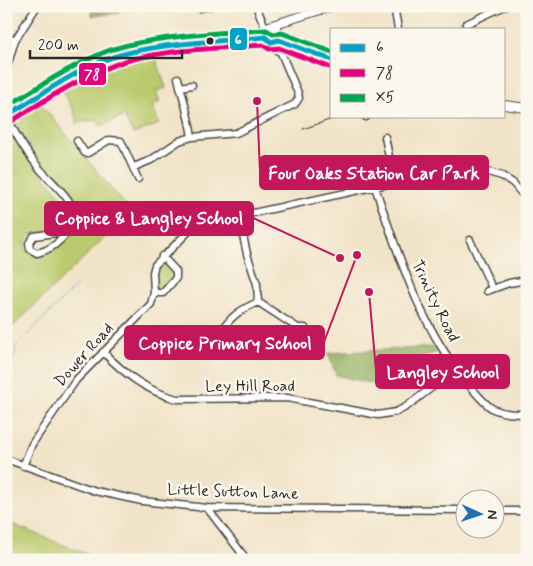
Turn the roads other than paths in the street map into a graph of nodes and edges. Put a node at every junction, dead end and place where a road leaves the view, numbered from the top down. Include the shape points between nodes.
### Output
1 (37, 6) edge
2 (256, 6) edge
3 (394, 6) edge
4 (505, 6) edge
5 (328, 7) edge
6 (288, 21) junction
7 (466, 24) edge
8 (398, 28) edge
9 (272, 34) junction
10 (6, 36) edge
11 (15, 40) junction
12 (330, 59) edge
13 (6, 70) edge
14 (178, 78) dead end
15 (192, 85) dead end
16 (180, 87) junction
17 (6, 97) edge
18 (506, 105) edge
19 (527, 108) edge
20 (16, 109) junction
21 (6, 116) edge
22 (192, 137) junction
23 (77, 141) dead end
24 (388, 141) dead end
25 (134, 167) junction
26 (138, 179) dead end
27 (396, 182) junction
28 (375, 186) junction
29 (527, 200) edge
30 (239, 217) junction
31 (72, 227) junction
32 (470, 240) dead end
33 (162, 256) junction
34 (527, 280) edge
35 (154, 293) junction
36 (258, 302) junction
37 (221, 330) dead end
38 (303, 331) dead end
39 (103, 352) junction
40 (456, 369) junction
41 (527, 414) edge
42 (6, 459) edge
43 (23, 466) junction
44 (208, 508) junction
45 (456, 510) edge
46 (506, 511) edge
47 (527, 511) edge
48 (247, 560) edge

1 - 11 street
2 - 9 street
3 - 8 street
4 - 7 street
5 - 6 main road
6 - 9 main road
6 - 9 main road
9 - 12 main road
9 - 20 main road via 147,49 114,57 74,74
9 - 22 street via 298,93 295,104 236,133
10 - 11 street
11 - 13 street
14 - 16 street
15 - 16 street
16 - 22 street
17 - 20 street
18 - 19 main road
20 - 21 main road
21 - 31 street via 29,154 72,206 75,219
22 - 25 street
23 - 25 street via 88,153 109,140 118,139
24 - 27 street
25 - 26 street
27 - 28 street, Dower Road
27 - 29 street, Dower Road via 488,172 508,179
28 - 30 street, Dower Road
28 - 40 street, Trinity Road via 414,294 440,348
30 - 33 street, Dower Road via 196,226
30 - 36 street via 257,284
31 - 31 street via 50,249 37,253 30,249 34,236 62,232
32 - 34 street via 490,290
33 - 35 street, Dower Road via 153,272
33 - 35 street, Dower Road via 176,271 176,278 162,293
35 - 39 street, Dower Road via 146,309
36 - 37 street via 240,311
36 - 38 street
39 - 40 street, Ley Hill Road via 135,381 163,395 176,398 296,399 368,415 387,414 406,407
39 - 43 street, Dower Road via 76,380 59,404 32,444
40 - 41 street, Trinity Road via 488,406 506,413
42 - 43 street, Little Sutton Lane
43 - 44 street, Little Sutton Lane via 111,495
44 - 45 street, Little Sutton Lane
44 - 48 street
46 - 47 street

